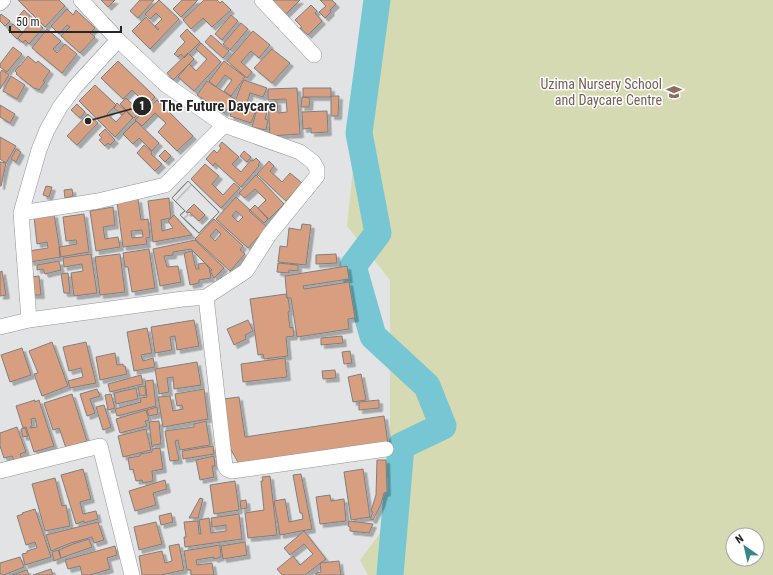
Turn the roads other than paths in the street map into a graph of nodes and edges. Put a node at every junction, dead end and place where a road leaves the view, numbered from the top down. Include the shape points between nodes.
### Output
1 (3, 0) edge
2 (81, 0) edge
3 (262, 0) edge
4 (0, 3) edge
5 (118, 40) junction
6 (314, 55) dead end
7 (224, 125) junction
8 (21, 213) junction
9 (206, 298) junction
10 (29, 320) junction
11 (0, 327) edge
12 (386, 449) dead end
13 (0, 471) edge
14 (132, 575) edge

1 - 4 street
2 - 5 street
3 - 6 street
5 - 7 street via 165,84
5 - 8 street via 60,107 47,130
7 - 8 street via 165,185 98,201
7 - 9 street via 300,152 313,162 317,176 269,236 246,271
8 - 10 street
9 - 10 street
9 - 12 street via 227,469 232,471
10 - 11 street
13 - 14 street via 100,446

